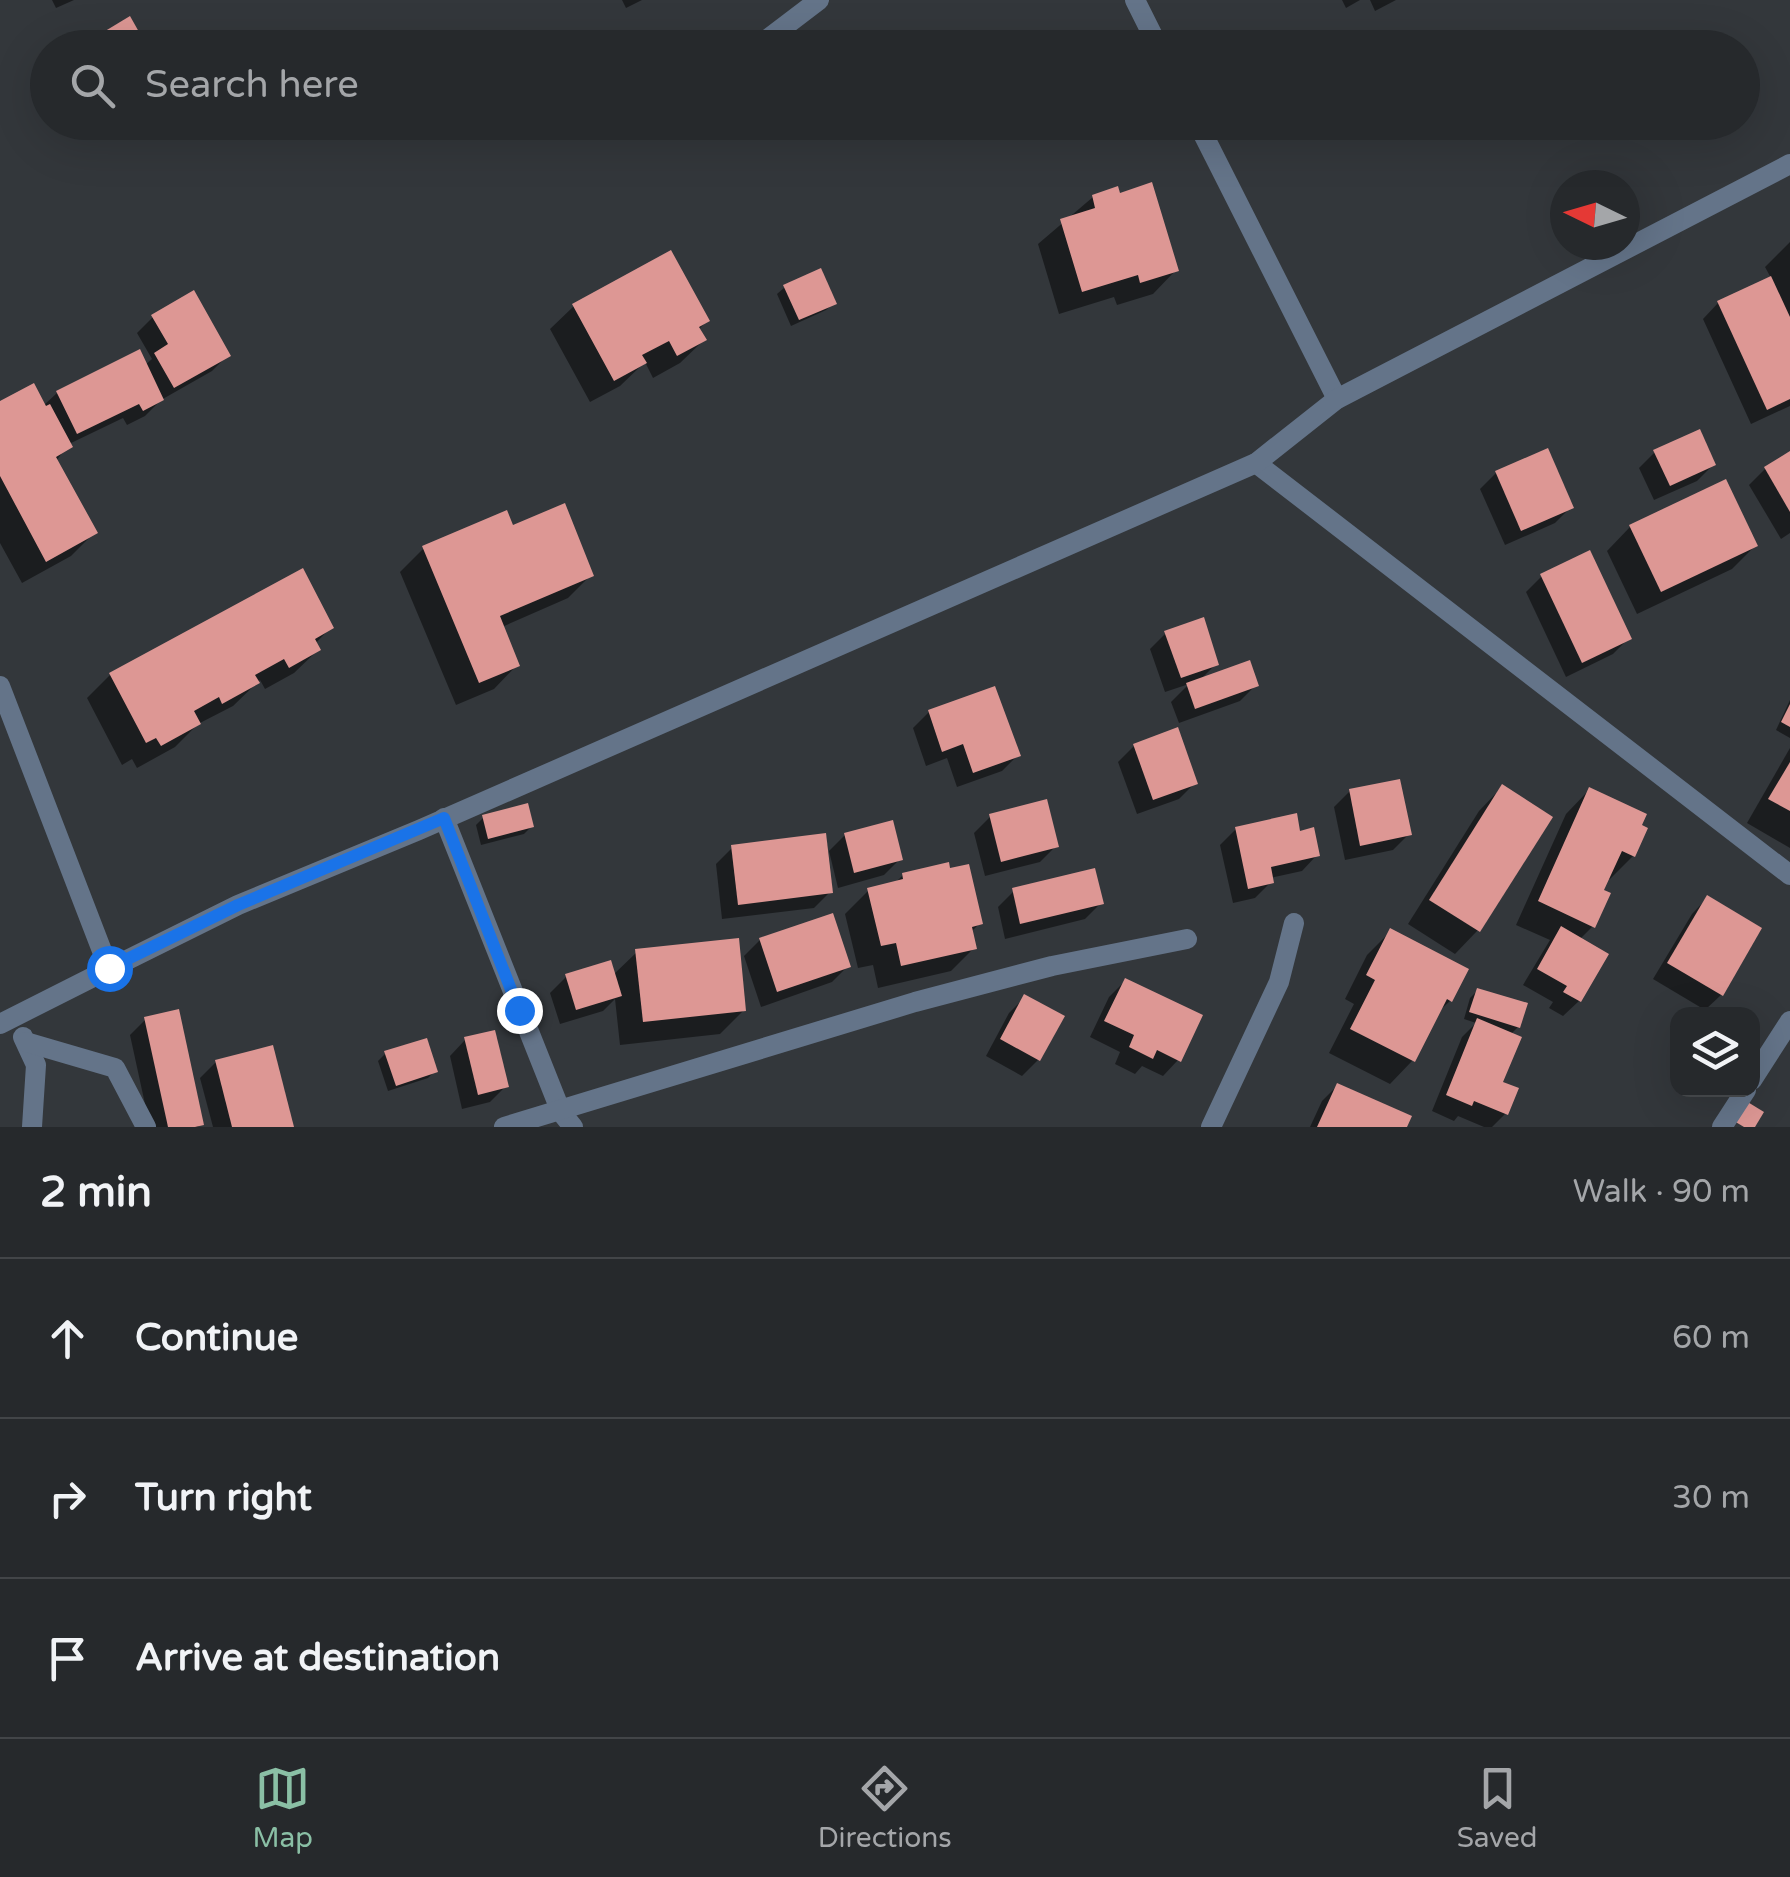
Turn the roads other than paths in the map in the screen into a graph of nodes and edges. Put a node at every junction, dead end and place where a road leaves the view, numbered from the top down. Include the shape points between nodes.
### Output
1 (819, 0) edge
2 (1136, 0) edge
3 (780, 30) edge
4 (1150, 30) edge
5 (1206, 140) edge
6 (1790, 164) edge
7 (1337, 399) junction
8 (1256, 463) junction
9 (0, 686) edge
10 (444, 818) junction
11 (1790, 875) edge
12 (1294, 924) dead end
13 (1187, 939) dead end
14 (109, 968) junction
15 (1790, 1021) edge
16 (5, 1022) edge
17 (26, 1042) junction
18 (1760, 1068) edge
19 (1741, 1097) edge
20 (567, 1120) edge
21 (32, 1127) edge
22 (146, 1127) edge
23 (504, 1127) edge
24 (1212, 1127) edge
25 (1722, 1127) edge

1 - 3 street
2 - 4 street
5 - 7 street
6 - 7 street
7 - 8 street
8 - 10 street
8 - 11 street
9 - 14 street
10 - 14 street
10 - 20 street
12 - 24 street via 1279,982
13 - 20 street via 914,1002
14 - 16 street
15 - 18 street
16 - 17 street
17 - 21 street via 36,1065
17 - 22 street via 115,1068
19 - 25 street
20 - 23 street

